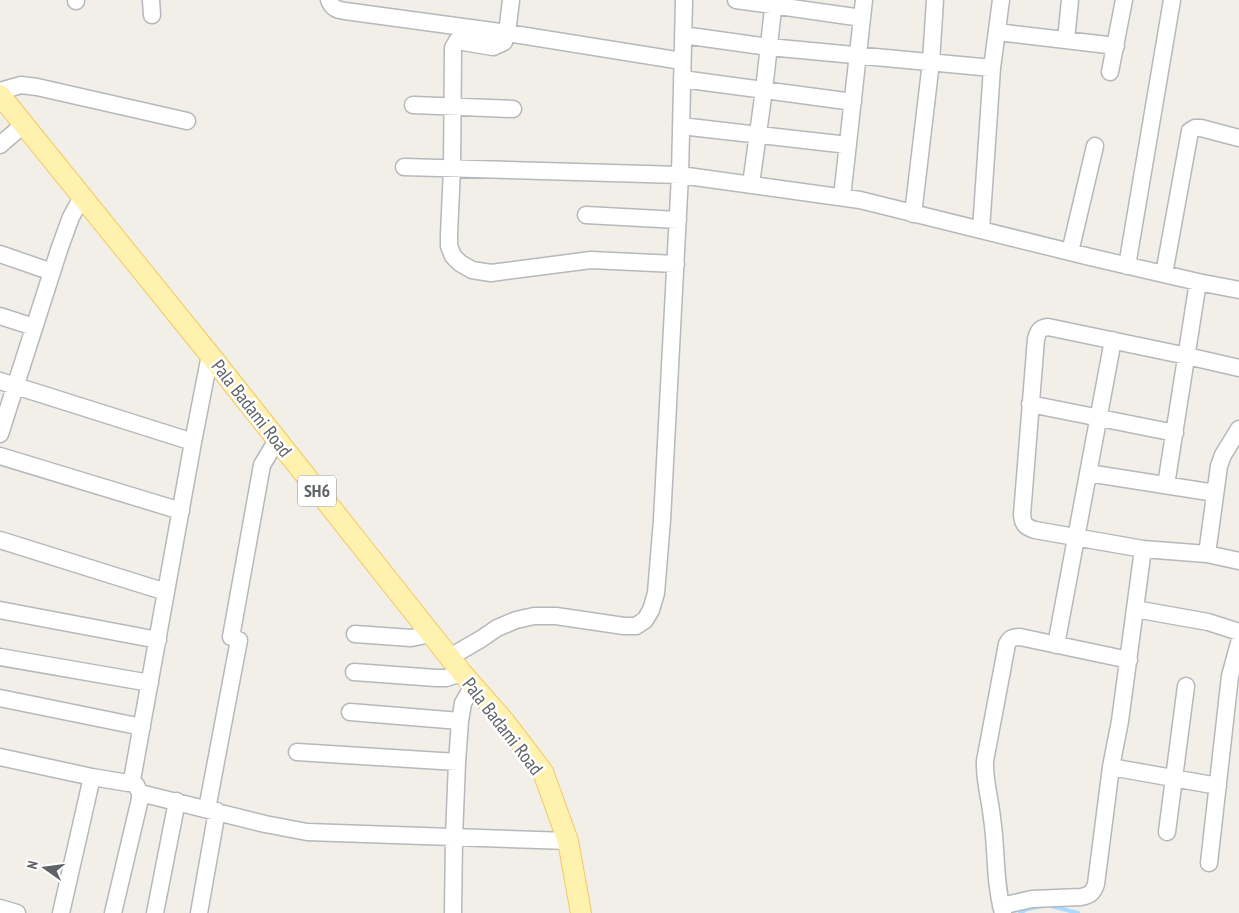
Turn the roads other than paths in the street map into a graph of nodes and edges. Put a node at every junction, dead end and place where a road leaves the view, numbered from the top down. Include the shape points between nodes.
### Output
1 (330, 0) edge
2 (511, 0) edge
3 (684, 0) edge
4 (736, 0) edge
5 (864, 0) edge
6 (935, 0) edge
7 (1000, 0) edge
8 (1070, 0) edge
9 (1124, 0) edge
10 (1172, 0) edge
11 (774, 2) edge
12 (862, 18) junction
13 (997, 32) junction
14 (508, 33) junction
15 (682, 35) junction
16 (1066, 40) junction
17 (1116, 46) junction
18 (769, 47) junction
19 (858, 55) junction
20 (682, 61) junction
21 (931, 62) junction
22 (992, 68) junction
23 (1110, 72) dead end
24 (682, 79) junction
25 (764, 90) junction
26 (1, 98) edge
27 (853, 102) junction
28 (413, 105) dead end
29 (453, 107) junction
30 (513, 108) dead end
31 (187, 121) dead end
32 (23, 125) junction
33 (681, 126) junction
34 (758, 134) junction
35 (1239, 138) edge
36 (0, 146) edge
37 (848, 146) junction
38 (1095, 146) dead end
39 (404, 167) dead end
40 (452, 169) junction
41 (680, 175) junction
42 (751, 184) junction
43 (82, 197) junction
44 (842, 197) junction
45 (913, 214) junction
46 (586, 215) dead end
47 (678, 220) junction
48 (981, 230) junction
49 (1070, 252) junction
50 (0, 254) edge
51 (676, 264) junction
52 (1127, 266) junction
53 (52, 272) junction
54 (1164, 274) junction
55 (1198, 282) junction
56 (1239, 290) edge
57 (0, 316) edge
58 (34, 327) junction
59 (1113, 340) junction
60 (210, 355) junction
61 (1187, 356) junction
62 (1239, 368) edge
63 (8, 384) edge
64 (1030, 404) junction
65 (1098, 418) junction
66 (1239, 429) edge
67 (1175, 433) junction
68 (0, 434) edge
69 (277, 440) junction
70 (193, 442) junction
71 (0, 456) edge
72 (1088, 473) junction
73 (1166, 485) junction
74 (1215, 493) junction
75 (181, 511) junction
76 (1077, 537) junction
77 (0, 540) edge
78 (1143, 549) junction
79 (1207, 554) junction
80 (1239, 561) edge
81 (166, 592) junction
82 (1135, 609) junction
83 (0, 610) edge
84 (1239, 632) edge
85 (355, 634) dead end
86 (431, 634) junction
87 (158, 640) junction
88 (1239, 643) edge
89 (1056, 645) junction
90 (0, 657) edge
91 (450, 657) junction
92 (1129, 660) junction
93 (354, 672) dead end
94 (468, 679) junction
95 (150, 683) junction
96 (1186, 686) dead end
97 (1234, 693) edge
98 (0, 698) edge
99 (350, 712) dead end
100 (460, 721) junction
101 (142, 727) junction
102 (297, 752) dead end
103 (0, 757) edge
104 (457, 762) junction
105 (1111, 767) junction
106 (92, 777) junction
107 (1172, 779) junction
108 (136, 786) junction
109 (1218, 786) junction
110 (176, 801) junction
111 (212, 810) junction
112 (1167, 832) dead end
113 (454, 838) junction
114 (568, 841) junction
115 (1209, 863) dead end
116 (1002, 910) edge
117 (62, 913) edge
118 (113, 913) edge
119 (155, 913) edge
120 (199, 913) edge
121 (453, 913) edge
122 (581, 913) edge

1 - 14 street via 337,10 345,12
2 - 14 street
3 - 15 street
4 - 11 street
5 - 12 street
6 - 21 street
7 - 13 street
8 - 16 street
9 - 17 street
10 - 52 street
11 - 12 street
11 - 18 street
12 - 19 street
13 - 16 street
13 - 22 street
14 - 20 street
14 - 29 street via 504,42 498,45 457,41 454,44
15 - 18 street
15 - 20 street
16 - 17 street
17 - 23 street
18 - 19 street
18 - 25 street
19 - 21 street
19 - 27 street
20 - 24 street
21 - 22 street
21 - 45 street
22 - 48 street
24 - 25 street
24 - 33 street
25 - 27 street
25 - 34 street
26 - 31 street via 21,85
26 - 32 main road, Pala Badami Road / SH6
27 - 37 street
28 - 29 street
29 - 30 street
29 - 40 street
32 - 36 street
32 - 43 main road, Pala Badami Road / SH6
33 - 34 street
33 - 41 street
34 - 37 street
34 - 42 street
35 - 54 street via 1201,128 1190,131
37 - 44 street
38 - 49 street
39 - 40 street
40 - 41 street
40 - 51 street via 449,246 453,256 472,270 491,274 591,260
41 - 42 street
41 - 47 street
42 - 44 street
43 - 53 street via 66,229
43 - 60 main road, Pala Badami Road / SH6
44 - 45 street
45 - 48 street
46 - 47 street
47 - 51 street
48 - 49 street
49 - 52 street
50 - 53 street
51 - 91 street via 661,529 656,593 651,610 636,626 556,616 516,620
52 - 54 street
53 - 58 street
54 - 55 street
55 - 56 street
55 - 61 street
57 - 58 street
58 - 63 street
59 - 61 street
59 - 64 street via 1042,328 1036,339
59 - 65 street
60 - 69 main road, Pala Badami Road / SH6
60 - 70 street
61 - 62 street
61 - 67 street
63 - 68 street
63 - 70 street
64 - 65 street
64 - 76 street via 1022,522 1036,530
65 - 67 street
65 - 72 street
66 - 74 street via 1223,456
67 - 73 street
69 - 86 main road, Pala Badami Road / SH6
69 - 111 street via 262,465
70 - 75 street
71 - 75 street
72 - 73 street
72 - 76 street
73 - 74 street
74 - 79 street
75 - 81 street
76 - 78 street
76 - 89 street
77 - 81 street
78 - 79 street
78 - 82 street
79 - 80 street
81 - 87 street
82 - 84 street via 1208,622
82 - 92 street
83 - 87 street
85 - 86 street via 411,638
86 - 91 main road, Pala Badami Road / SH6
87 - 95 street
88 - 97 street via 1230,676
89 - 92 street
89 - 116 street via 1014,637 1007,644 985,760
90 - 95 street
91 - 94 main road, Pala Badami Road / SH6
92 - 105 street
93 - 94 street
94 - 100 street
94 - 114 main road, Pala Badami Road / SH6 via 542,772
95 - 101 street
96 - 107 street
97 - 109 street
98 - 101 street
99 - 100 street
100 - 104 street
101 - 108 street
102 - 104 street
103 - 106 street
104 - 113 street
105 - 107 street
105 - 116 street via 1093,892 1081,898 1032,899
106 - 108 street
106 - 117 street
107 - 109 street
107 - 112 street
108 - 110 street
108 - 118 street via 140,799
109 - 115 street
110 - 111 street
110 - 119 street
111 - 113 street via 308,832
111 - 120 street
113 - 114 street
113 - 121 street
114 - 122 main road, Pala Badami Road / SH6

